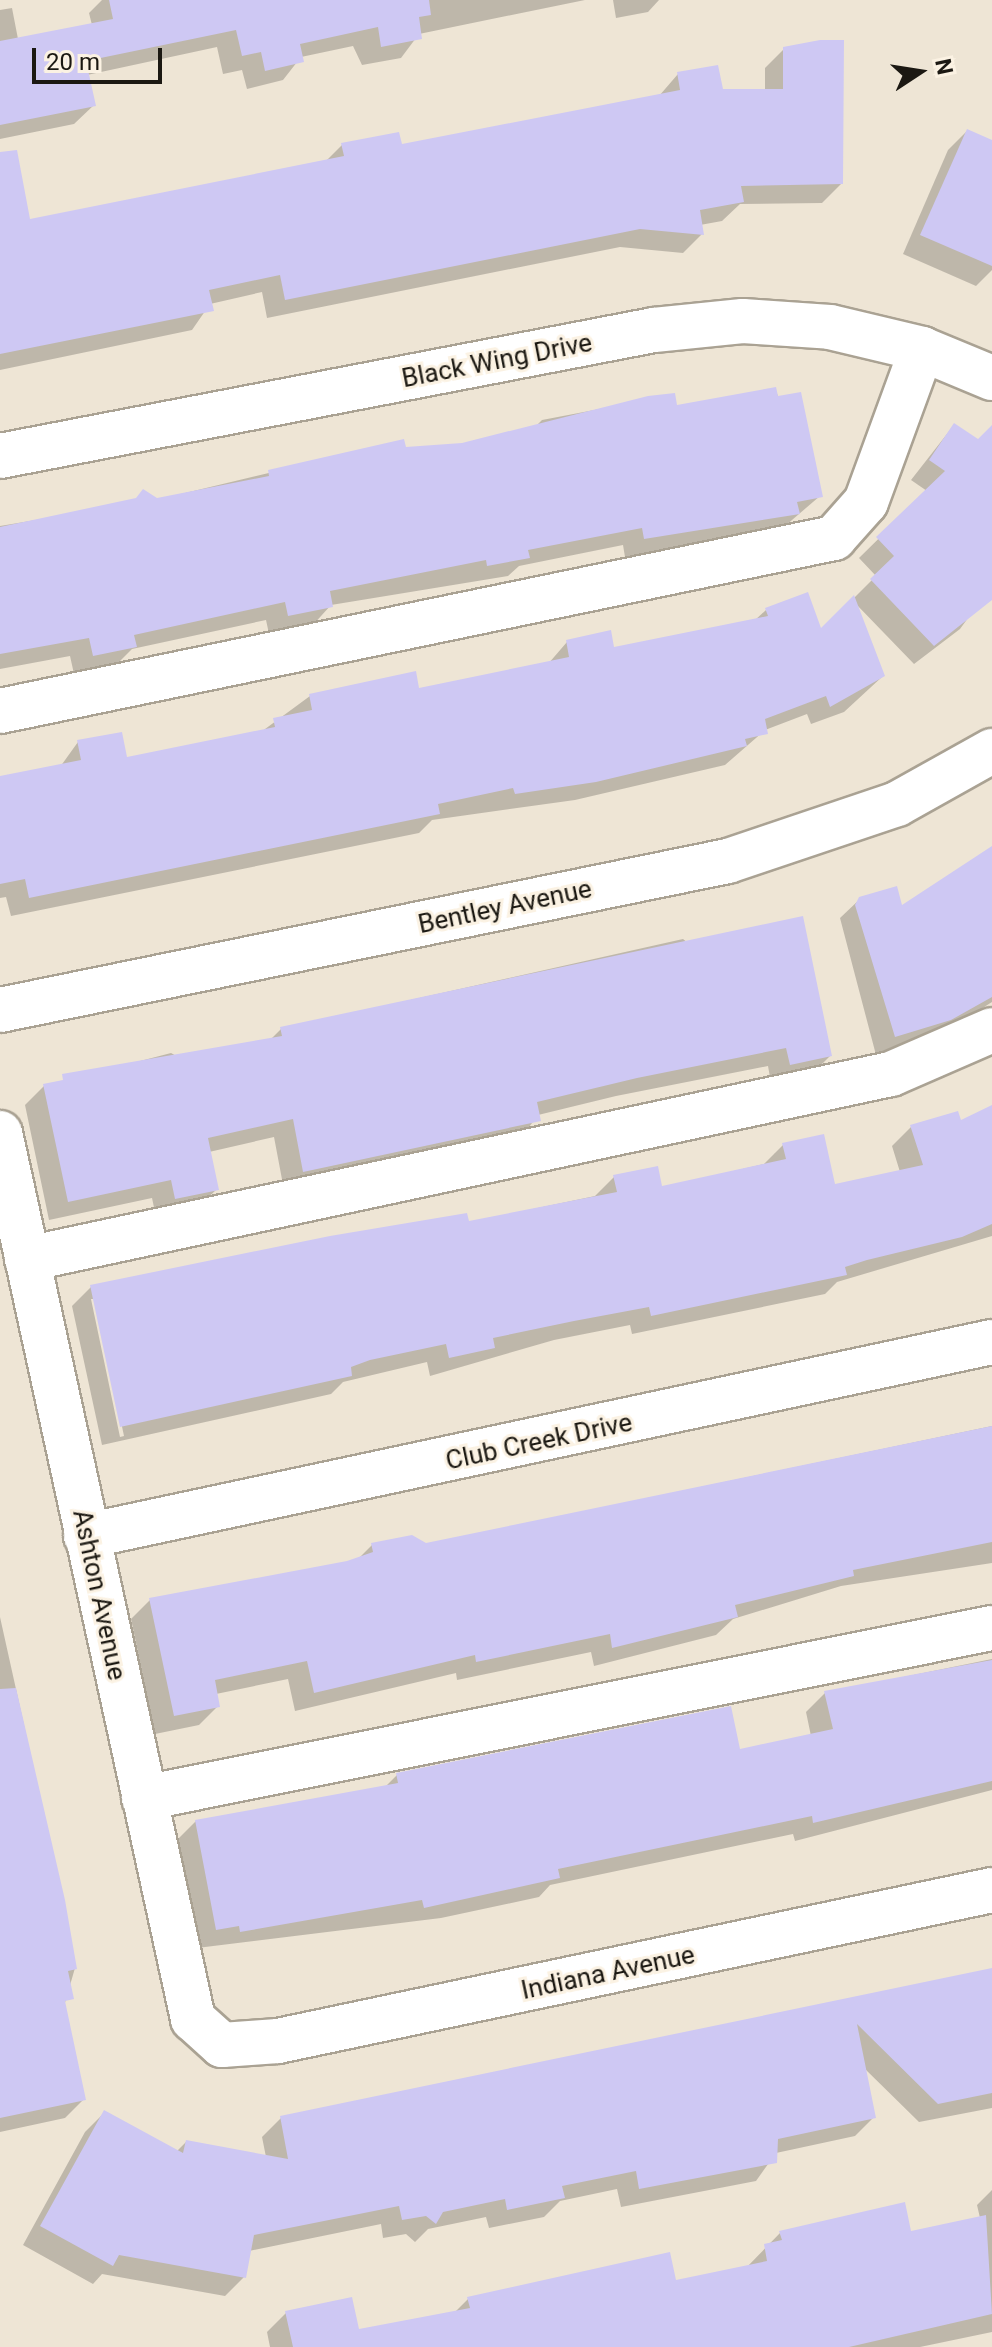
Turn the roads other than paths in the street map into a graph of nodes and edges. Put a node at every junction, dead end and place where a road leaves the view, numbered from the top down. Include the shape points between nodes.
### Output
1 (922, 349) junction
2 (992, 378) edge
3 (0, 456) edge
4 (0, 711) edge
5 (992, 751) edge
6 (0, 1010) edge
7 (992, 1030) edge
8 (0, 1133) edge
9 (27, 1259) junction
10 (992, 1342) edge
11 (86, 1536) junction
12 (992, 1628) edge
13 (144, 1798) junction
14 (992, 1890) edge
15 (222, 2045) joint

1 - 2 street, Black Wing Drive
1 - 3 street, Black Wing Drive via 830,327 743,321 654,330
1 - 4 street via 866,502 834,538
5 - 6 street, Bentley Avenue via 897,804 728,861
7 - 9 street via 891,1074
8 - 9 street, Ashton Avenue
9 - 11 street, Ashton Avenue
10 - 11 street, Club Creek Drive
11 - 13 street, Ashton Avenue
12 - 13 street
13 - 15 street, Ashton Avenue via 193,2019
14 - 15 street, Indiana Avenue via 278,2041

